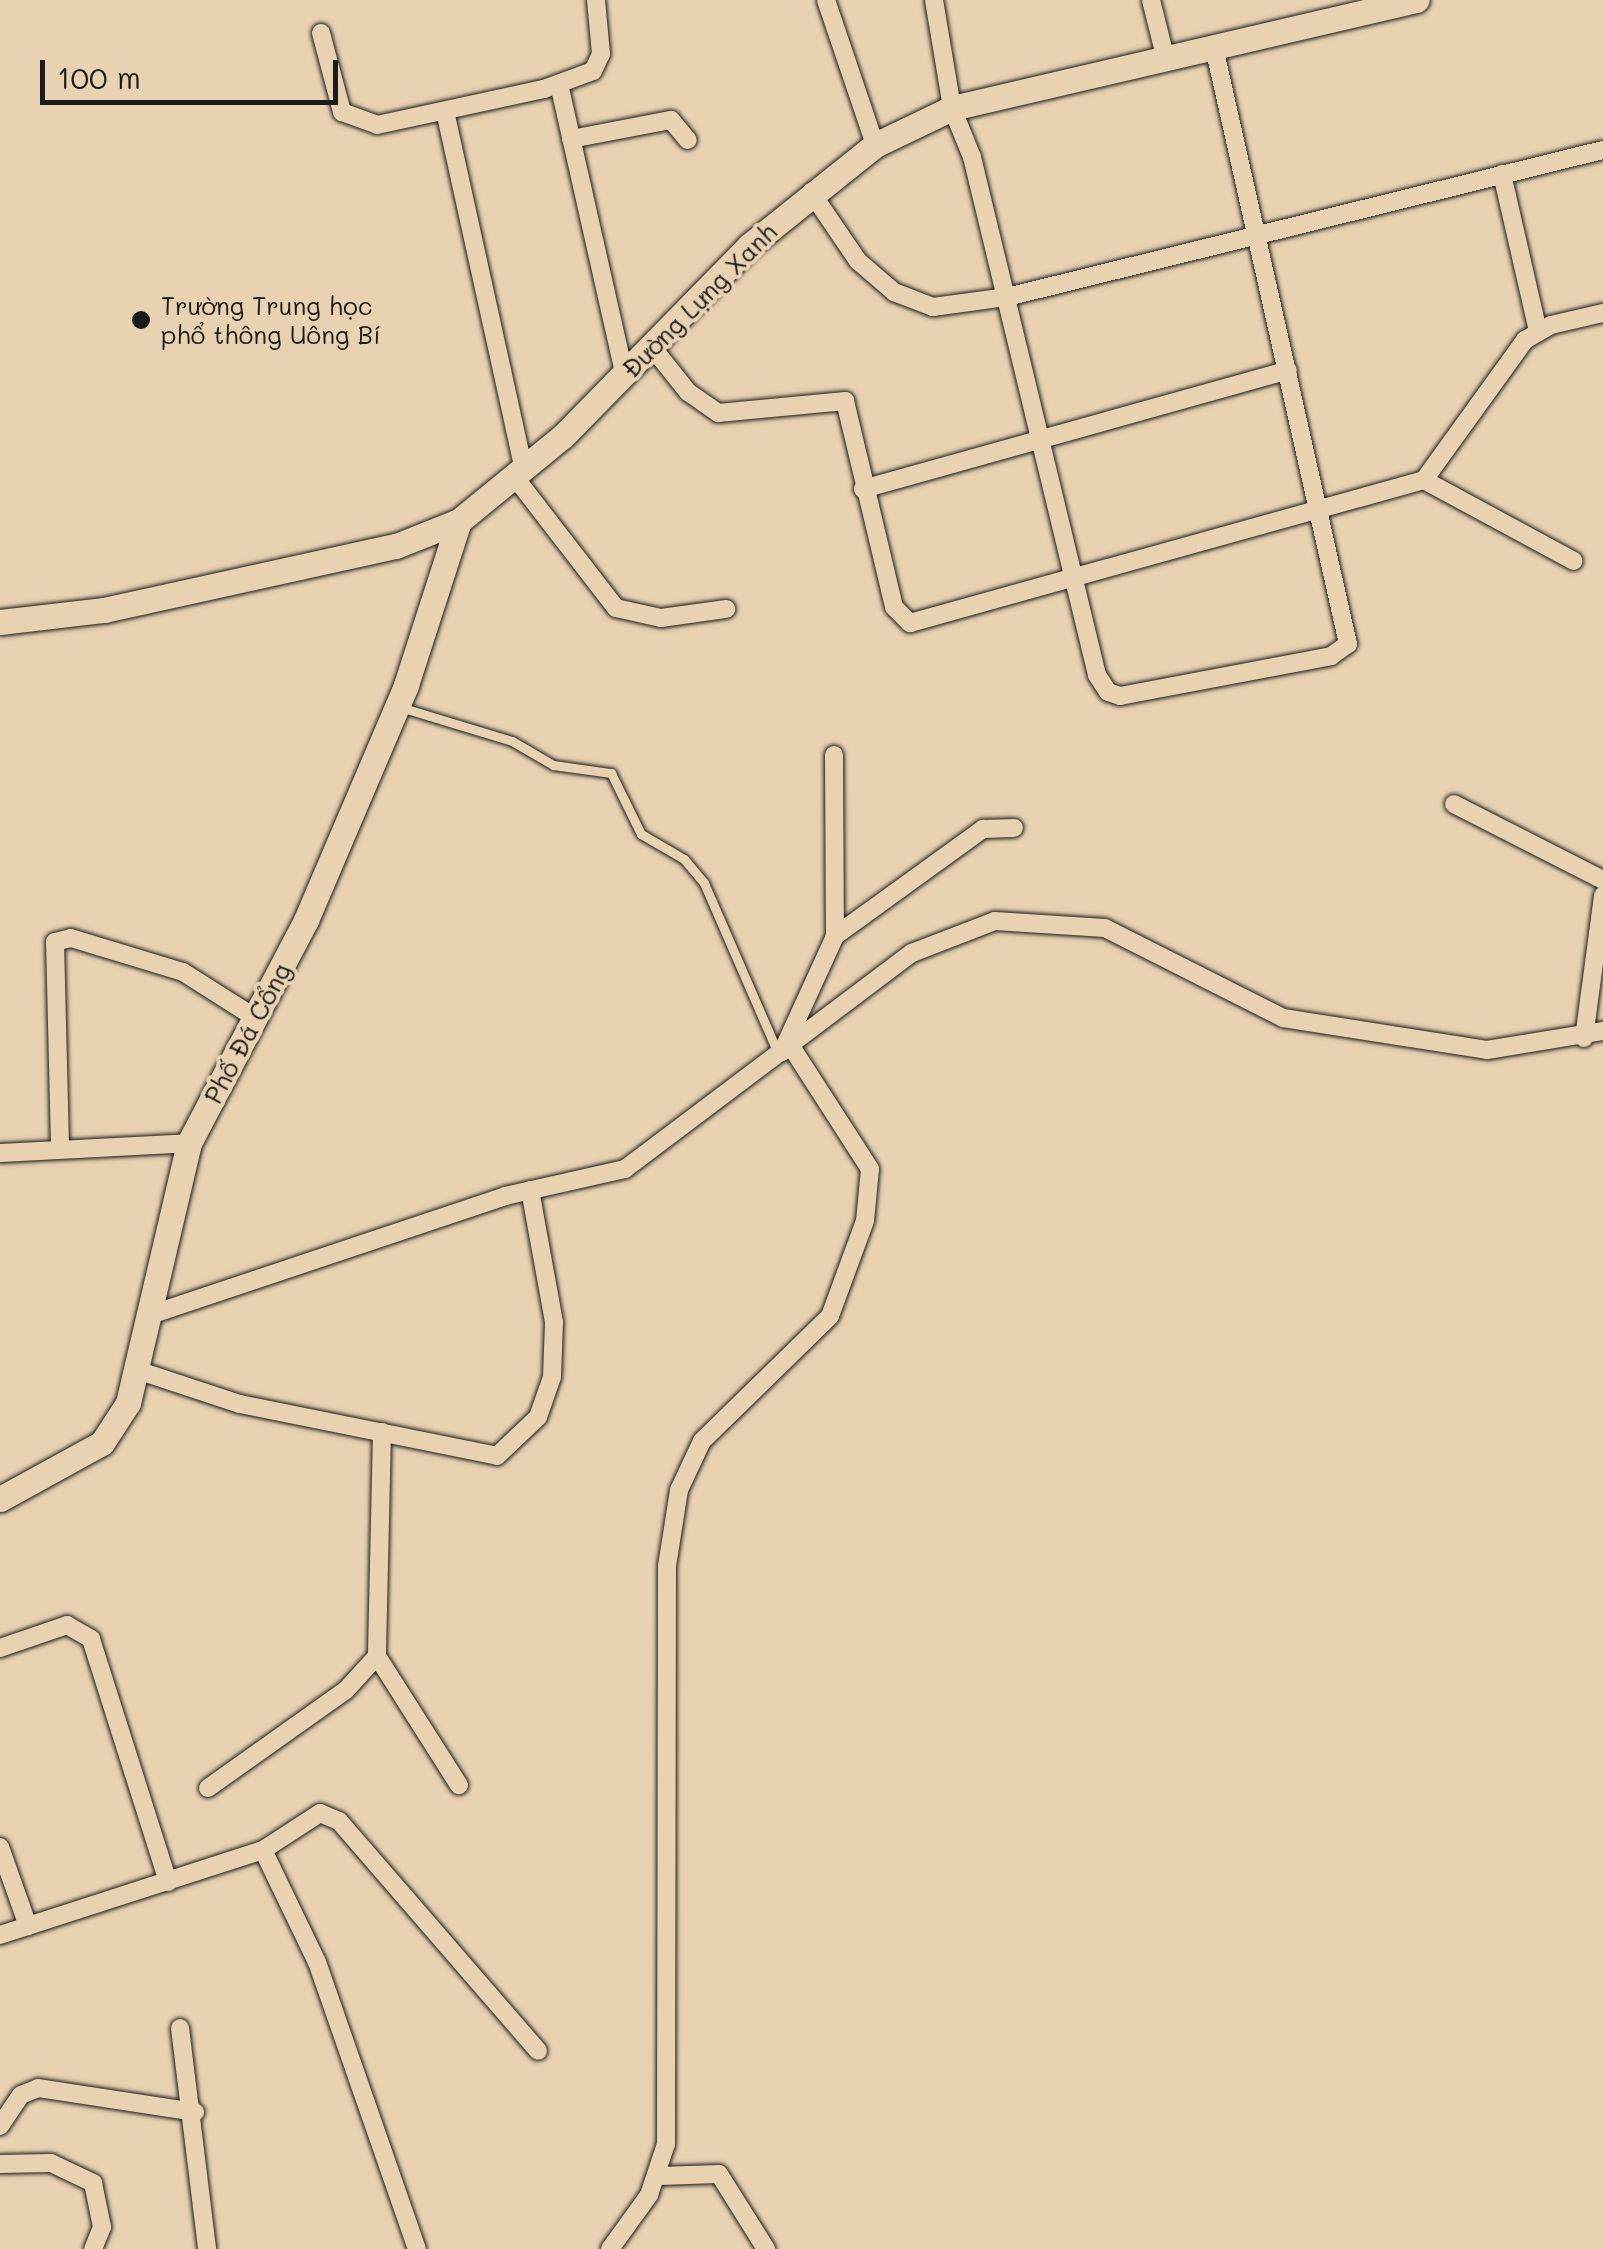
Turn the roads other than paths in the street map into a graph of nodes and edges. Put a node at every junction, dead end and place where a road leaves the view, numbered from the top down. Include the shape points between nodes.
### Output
1 (596, 0) edge
2 (826, 0) edge
3 (934, 0) edge
4 (1150, 0) edge
5 (1417, 0) edge
6 (321, 33) dead end
7 (1214, 48) junction
8 (1165, 56) junction
9 (560, 84) junction
10 (952, 108) junction
11 (445, 111) junction
12 (572, 138) junction
13 (688, 140) dead end
14 (875, 145) junction
15 (1603, 150) edge
16 (1502, 174) junction
17 (811, 192) junction
18 (1256, 236) junction
19 (1006, 296) junction
20 (1603, 313) edge
21 (1538, 330) junction
22 (652, 348) junction
23 (1288, 370) junction
24 (625, 376) junction
25 (1039, 437) junction
26 (519, 472) junction
27 (1424, 480) junction
28 (863, 489) junction
29 (1320, 510) junction
30 (460, 521) junction
31 (1574, 561) dead end
32 (1074, 574) junction
33 (726, 609) dead end
34 (0, 622) edge
35 (398, 706) junction
36 (834, 755) dead end
37 (1454, 804) dead end
38 (1014, 828) dead end
39 (1603, 880) edge
40 (1603, 895) edge
41 (835, 936) junction
42 (257, 1019) junction
43 (1603, 1031) edge
44 (1584, 1038) junction
45 (786, 1052) junction
46 (190, 1144) junction
47 (60, 1146) junction
48 (0, 1153) edge
49 (530, 1190) junction
50 (147, 1316) junction
51 (137, 1370) junction
52 (382, 1432) junction
53 (0, 1499) edge
54 (0, 1648) edge
55 (377, 1656) junction
56 (459, 1785) dead end
57 (208, 1788) dead end
58 (0, 1846) edge
59 (263, 1850) junction
60 (168, 1882) junction
61 (28, 1926) junction
62 (0, 1935) edge
63 (180, 2028) dead end
64 (538, 2050) dead end
65 (195, 2112) junction
66 (0, 2126) edge
67 (0, 2164) edge
68 (659, 2176) junction
69 (93, 2249) edge
70 (207, 2249) edge
71 (417, 2249) edge
72 (610, 2249) edge
73 (766, 2249) edge

1 - 9 street via 599,62 594,71
2 - 14 street
3 - 10 street
4 - 8 street
5 - 7 main road, Đường Lựng Xanh
6 - 11 street via 336,100 350,118 377,125
7 - 8 main road, Đường Lựng Xanh
7 - 18 street
8 - 10 main road, Đường Lựng Xanh
9 - 11 street
9 - 12 street
10 - 14 main road, Đường Lựng Xanh
10 - 19 street via 972,157
11 - 26 street
12 - 13 street via 671,120
12 - 24 street
14 - 17 main road, Đường Lựng Xanh
15 - 16 street
16 - 18 street
16 - 21 street
17 - 19 street via 858,261 915,304
17 - 22 main road, Đường Lựng Xanh
18 - 19 street
18 - 23 street
19 - 25 street
20 - 21 street
21 - 27 street
22 - 24 main road, Đường Lựng Xanh
22 - 28 street via 688,392 718,413 845,401
23 - 25 street
23 - 29 street
24 - 26 main road, Đường Lựng Xanh
25 - 28 street
25 - 32 street
26 - 30 main road, Đường Lựng Xanh
26 - 33 street via 616,608 661,618
27 - 29 street
27 - 31 street
28 - 32 street via 894,607 910,623
29 - 32 street
29 - 32 street via 1349,632 1342,652 1331,656 1139,695 1108,692 1097,674
30 - 34 main road, Đường Lựng Xanh via 396,546 182,593
30 - 35 main road, Phố Đá Cổng
35 - 42 main road, Phố Đá Cổng
35 - 45 lane via 512,741 553,764 611,774 641,834 684,858 704,883
36 - 41 street
37 - 39 street
38 - 41 street via 983,829
40 - 44 street
41 - 45 street
42 - 46 main road, Phố Đá Cổng
42 - 47 street via 183,972 71,938 55,942
43 - 44 street
44 - 45 street via 1456,1048 1283,1018 1240,1002 1105,928 995,920 912,954
45 - 49 street via 625,1169
45 - 68 street via 860,1150 871,1184 853,1263 830,1316 702,1441 670,1527 668,2116
46 - 47 street
46 - 50 main road, Phố Đá Cổng
47 - 48 street
49 - 50 street
49 - 52 street via 555,1351 538,1417 497,1456
50 - 51 main road, Phố Đá Cổng
51 - 52 street via 240,1404
51 - 53 main road, Phố Đá Cổng via 128,1402 102,1444
52 - 55 street
54 - 60 street via 67,1625 92,1639
55 - 56 street
55 - 57 street via 346,1690
58 - 61 street
59 - 60 street
59 - 64 street via 301,1820 320,1813 339,1821
59 - 71 street via 317,1962
60 - 61 street
61 - 62 street
63 - 65 street
65 - 66 street via 38,2088 21,2094
65 - 70 street
67 - 69 street via 51,2163 93,2183 102,2227
68 - 72 street
68 - 73 street via 719,2174

